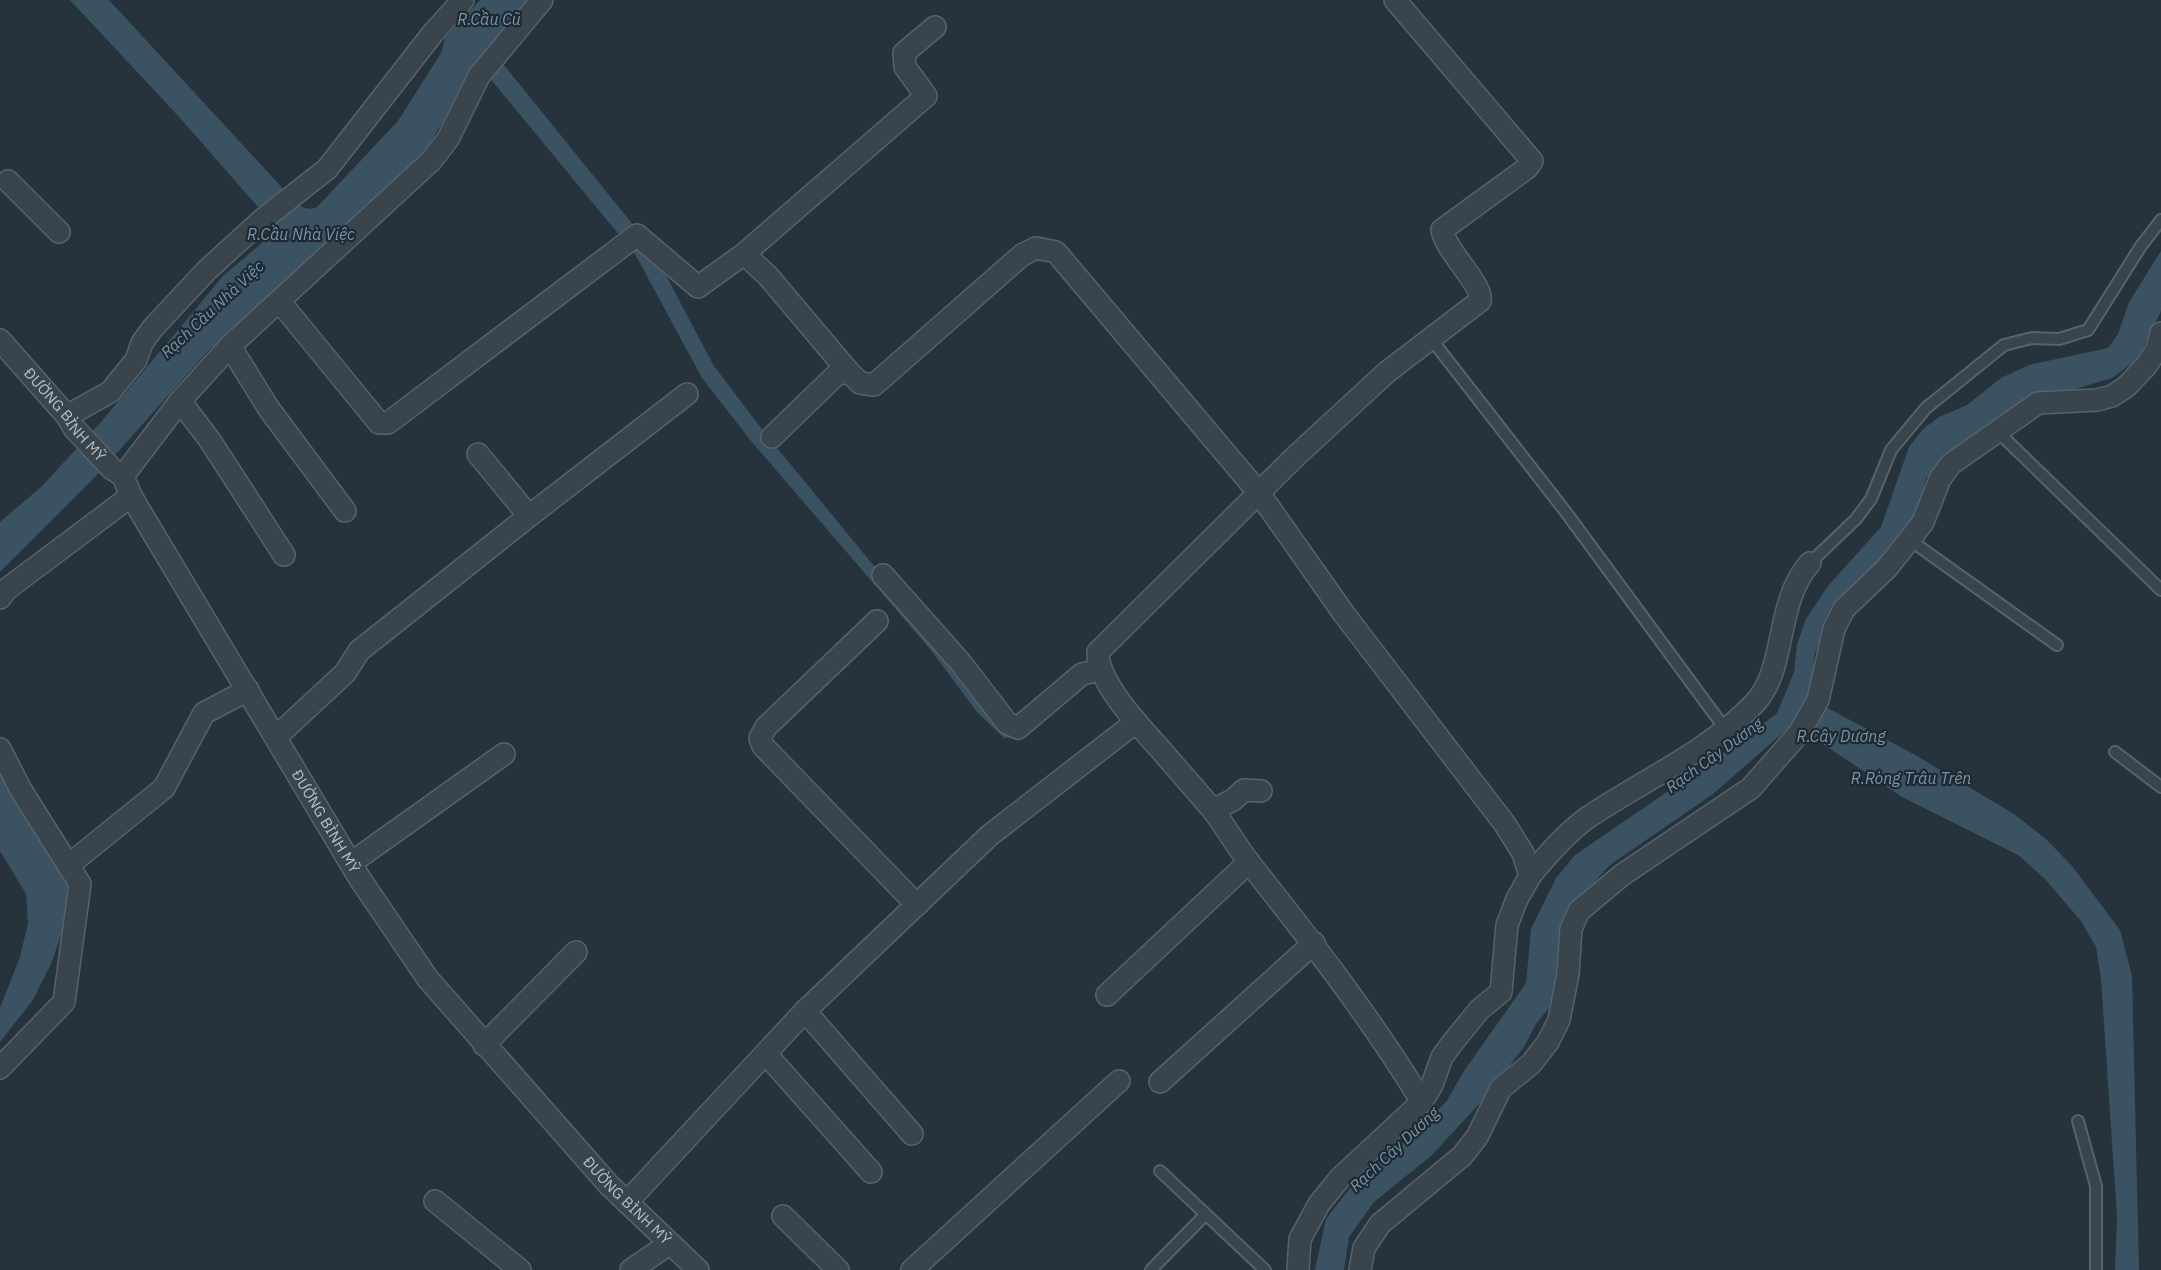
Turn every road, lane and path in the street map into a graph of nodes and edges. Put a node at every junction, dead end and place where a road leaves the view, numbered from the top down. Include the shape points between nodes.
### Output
1 (463, 0) edge
2 (542, 0) edge
3 (1395, 0) edge
4 (935, 27) dead end
5 (2, 181) edge
6 (2161, 220) edge
7 (59, 232) dead end
8 (744, 254) junction
9 (280, 302) junction
10 (2161, 333) edge
11 (0, 340) edge
12 (1432, 340) junction
13 (230, 346) junction
14 (848, 371) junction
15 (687, 394) dead end
16 (180, 401) junction
17 (70, 422) junction
18 (1997, 431) junction
19 (772, 438) dead end
20 (478, 454) dead end
21 (122, 480) junction
22 (1259, 493) junction
23 (345, 511) dead end
24 (529, 516) junction
25 (1910, 540) junction
26 (284, 555) dead end
27 (1810, 563) joint
28 (883, 574) dead end
29 (2161, 590) edge
30 (0, 598) edge
31 (877, 621) dead end
32 (2056, 645) dead end
33 (1101, 670) junction
34 (248, 690) junction
35 (1136, 722) junction
36 (1726, 730) junction
37 (276, 737) junction
38 (0, 749) edge
39 (2115, 752) dead end
40 (504, 754) dead end
41 (2161, 787) edge
42 (1261, 791) dead end
43 (1213, 810) junction
44 (1249, 862) junction
45 (351, 863) junction
46 (70, 864) junction
47 (1530, 876) junction
48 (917, 905) junction
49 (1314, 943) junction
50 (576, 952) dead end
51 (1107, 995) dead end
52 (805, 1011) junction
53 (484, 1045) junction
54 (766, 1054) junction
55 (0, 1068) edge
56 (1119, 1081) dead end
57 (1160, 1082) dead end
58 (1422, 1101) junction
59 (2078, 1121) dead end
60 (912, 1134) dead end
61 (1160, 1171) dead end
62 (871, 1172) dead end
63 (435, 1201) dead end
64 (627, 1203) junction
65 (1205, 1215) junction
66 (783, 1216) dead end
67 (669, 1244) junction
68 (520, 1270) edge
69 (631, 1270) edge
70 (698, 1270) edge
71 (838, 1270) edge
72 (912, 1270) edge
73 (1151, 1270) edge
74 (1265, 1270) edge
75 (1298, 1270) edge
76 (1360, 1270) edge
77 (2096, 1270) edge

1 - 17 street via 327,169 207,270 142,343 136,360 110,392
2 - 9 street via 479,76 448,139 431,161
3 - 12 street via 1532,161 1442,230 1481,296 1480,301
4 - 8 street via 904,53 905,67 926,96
5 - 7 street
6 - 27 lane via 2088,330 2059,339 2032,338 2004,345 1926,408 1891,450 1871,499
8 - 9 street via 698,287 637,235 388,423 379,423
8 - 14 street via 768,276
9 - 13 street
10 - 18 street via 2146,366 2126,387 2097,400 2038,403
11 - 17 street, ĐƯỜNG BÌNH MỸ
12 - 22 street via 1387,372
12 - 36 lane via 1565,511
13 - 16 street
13 - 23 street via 269,410
14 - 19 street via 836,375
14 - 22 street via 860,382 874,385 1022,255 1036,248 1056,252
15 - 24 street
16 - 21 street
16 - 26 street
17 - 21 street, ĐƯỜNG BÌNH MỸ
18 - 25 street via 1951,464
18 - 29 lane
20 - 24 street
21 - 30 street
21 - 34 street, ĐƯỜNG BÌNH MỸ
22 - 33 street via 1098,652
22 - 47 street via 1344,614 1504,823 1523,854
24 - 37 street via 359,651 345,673
25 - 32 lane
25 - 76 street via 1844,609 1834,629 1818,700 1800,732 1751,788 1622,875 1579,911 1571,929 1559,1020 1548,1042 1531,1064 1500,1088 1477,1137 1462,1156 1380,1224 1364,1248
27 - 36 street via 1796,584 1782,623 1772,674 1755,703
28 - 33 street via 961,663 1007,723 1018,728 1082,674
31 - 48 street via 766,727 760,738 763,746
33 - 35 street
34 - 37 street, ĐƯỜNG BÌNH MỸ
34 - 46 street via 204,713 164,788
35 - 43 street
35 - 48 street via 990,835
36 - 47 street via 1587,819
37 - 45 street, ĐƯỜNG BÌNH MỸ
38 - 46 street via 21,790
39 - 41 lane
40 - 45 street
42 - 43 street via 1244,790
43 - 44 street
44 - 49 street
44 - 51 street
45 - 53 street, ĐƯỜNG BÌNH MỸ via 428,980
46 - 55 street via 80,884 64,1002
47 - 58 street via 1507,925 1501,992 1480,1009 1442,1057
48 - 52 street
49 - 57 street
49 - 58 street via 1367,1015
50 - 53 street
52 - 54 street
52 - 60 street
53 - 64 street, ĐƯỜNG BÌNH MỸ
54 - 62 street
54 - 64 street
56 - 72 street
58 - 75 street via 1340,1178 1319,1204 1300,1239
59 - 77 lane via 2096,1186
61 - 65 lane
63 - 68 street
64 - 67 street, ĐƯỜNG BÌNH MỸ
65 - 73 lane
65 - 74 lane
66 - 71 street
67 - 69 street
67 - 70 street, ĐƯỜNG BÌNH MỸ

